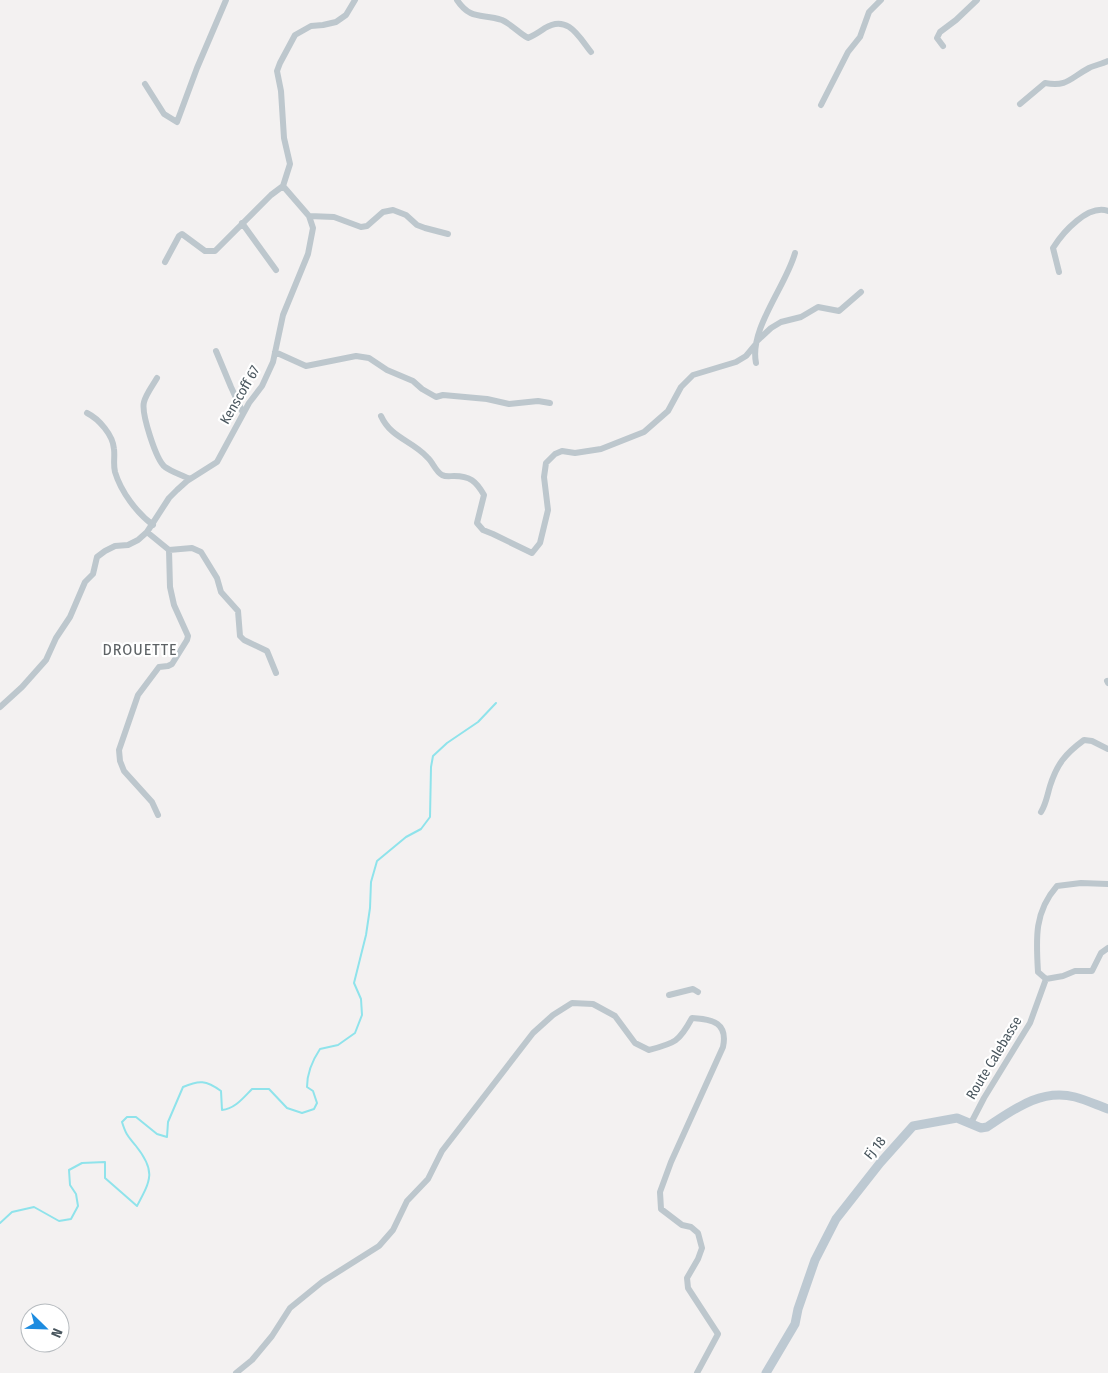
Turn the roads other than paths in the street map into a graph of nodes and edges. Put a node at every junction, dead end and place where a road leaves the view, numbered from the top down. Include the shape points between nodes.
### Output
1 (226, 0) edge
2 (355, 0) edge
3 (457, 0) edge
4 (881, 0) edge
5 (977, 0) edge
6 (943, 46) dead end
7 (591, 52) dead end
8 (1108, 61) edge
9 (145, 84) dead end
10 (1020, 104) dead end
11 (821, 105) dead end
12 (283, 186) junction
13 (1108, 211) edge
14 (309, 216) junction
15 (242, 223) junction
16 (448, 234) dead end
17 (795, 253) dead end
18 (165, 262) dead end
19 (276, 270) dead end
20 (1059, 272) dead end
21 (861, 292) dead end
22 (756, 342) junction
23 (216, 351) dead end
24 (275, 352) junction
25 (756, 363) dead end
26 (157, 378) dead end
27 (550, 403) dead end
28 (243, 413) junction
29 (87, 414) dead end
30 (381, 416) dead end
31 (190, 479) junction
32 (153, 525) junction
33 (148, 532) junction
34 (169, 550) junction
35 (276, 673) dead end
36 (0, 707) edge
37 (1108, 749) edge
38 (1041, 812) dead end
39 (158, 816) dead end
40 (1108, 884) edge
41 (1108, 948) edge
42 (1046, 979) junction
43 (698, 992) dead end
44 (669, 995) dead end
45 (1108, 1109) edge
46 (971, 1123) junction
47 (236, 1373) edge
48 (697, 1373) edge
49 (766, 1373) edge

1 - 9 street via 177,122 164,114
2 - 12 street via 346,15 336,22 312,26 295,34 280,63 277,71 290,164
3 - 7 street via 464,10 503,20 528,38 555,24 565,23
4 - 11 street via 870,12 860,37 848,52
5 - 6 street via 940,32 937,38
8 - 10 street via 1064,83 1044,83
12 - 14 street
12 - 15 street
13 - 20 street via 1101,208 1093,211 1079,219 1059,239 1053,248
14 - 16 street via 334,217 361,228 392,210 406,215 417,225
14 - 24 street, Kenscoff 67 via 313,228 308,254 283,315
15 - 18 street via 222,245 208,252 181,235
15 - 19 street
17 - 22 street
21 - 22 street via 838,311 818,307 801,317 781,322
22 - 25 street
22 - 30 street via 746,356 736,362 693,375 681,387 668,411 644,432 601,448 555,454 546,463 544,477 548,510 540,543 532,553 483,530 477,524 484,495 474,480 440,474 418,448 389,430
23 - 28 street
24 - 27 street via 306,366 356,356 369,358 436,397 480,398 509,404
24 - 28 street, Kenscoff 67 via 262,386
26 - 31 street via 144,399 147,426 164,466
28 - 31 street, Kenscoff 67 via 217,462
29 - 32 street via 106,430 114,446 116,474 133,506
31 - 32 street, Kenscoff 67 via 169,498
32 - 33 street, Kenscoff 67
33 - 34 street
33 - 36 street, Kenscoff 67 via 128,545 115,546 96,557 93,574 46,660
34 - 35 street via 192,548 201,552 217,578 221,592 238,612 240,636 267,651
34 - 39 street via 170,587 174,605 188,632 187,640 172,664 158,667 138,695 119,750 124,771 152,802
37 - 38 street via 1084,740 1071,748 1056,769
40 - 42 street via 1057,886 1050,894 1043,907 1036,942 1038,972
41 - 42 street via 1101,953 1092,971 1075,971
42 - 46 street, Route Calebasse via 1030,1023
43 - 44 street via 693,988
45 - 46 street, Fj 18 via 1074,1096 1051,1096 1024,1103 987,1127
46 - 49 street, Fj 18 via 956,1118 913,1126 880,1163 836,1219 815,1260 795,1324
47 - 48 street via 272,1336 290,1308 322,1282 379,1246 393,1230 408,1201 428,1179 442,1150 533,1033 553,1014 572,1003 593,1004 615,1016 635,1042 649,1050 672,1044 692,1018 713,1021 724,1030 724,1047 660,1192 661,1209 682,1226 691,1227 698,1233 702,1248 687,1278 688,1288 718,1334

